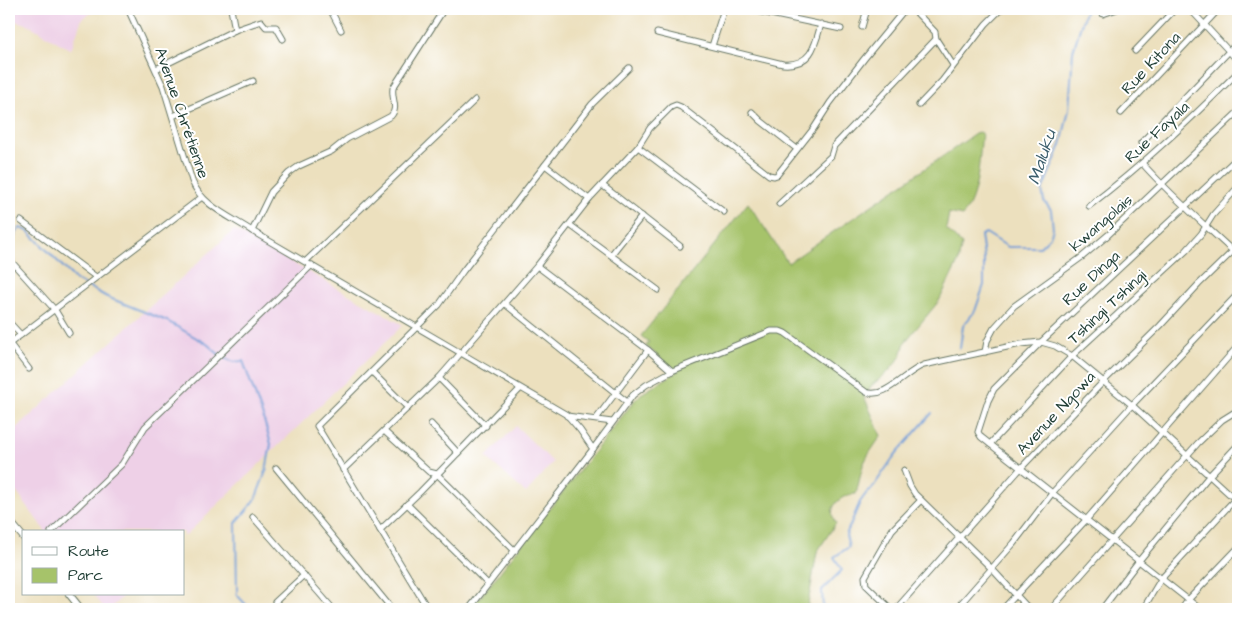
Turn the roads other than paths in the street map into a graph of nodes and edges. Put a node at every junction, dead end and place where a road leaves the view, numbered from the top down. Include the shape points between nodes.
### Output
1 (128, 9) edge
2 (231, 9) edge
3 (330, 9) edge
4 (444, 9) edge
5 (724, 9) edge
6 (747, 9) edge
7 (866, 9) edge
8 (905, 9) edge
9 (913, 9) edge
10 (1002, 9) edge
11 (1117, 9) edge
12 (1175, 9) edge
13 (1190, 9) edge
14 (1219, 9) edge
15 (1103, 14) dead end
16 (821, 24) junction
17 (1204, 25) junction
18 (862, 26) dead end
19 (841, 29) dead end
20 (235, 30) junction
21 (341, 30) dead end
22 (657, 33) dead end
23 (284, 39) dead end
24 (936, 39) junction
25 (1238, 42) edge
26 (712, 46) junction
27 (1135, 51) dead end
28 (1230, 52) junction
29 (1238, 61) edge
30 (953, 65) junction
31 (629, 68) dead end
32 (156, 69) junction
33 (1238, 72) edge
34 (253, 82) dead end
35 (475, 100) dead end
36 (919, 105) dead end
37 (752, 112) dead end
38 (1238, 112) edge
39 (1121, 113) dead end
40 (173, 116) junction
41 (1141, 143) dead end
42 (638, 146) junction
43 (797, 149) junction
44 (1238, 157) edge
45 (1142, 163) junction
46 (545, 165) junction
47 (1161, 184) junction
48 (602, 185) junction
49 (1238, 187) edge
50 (202, 197) junction
51 (589, 199) junction
52 (779, 204) dead end
53 (1089, 206) dead end
54 (1185, 208) junction
55 (724, 212) dead end
56 (642, 216) junction
57 (21, 220) dead end
58 (570, 225) junction
59 (1205, 227) junction
60 (252, 231) junction
61 (1238, 239) edge
62 (680, 246) dead end
63 (1233, 251) junction
64 (611, 255) junction
65 (1238, 256) edge
66 (9, 259) edge
67 (306, 261) junction
68 (312, 265) junction
69 (537, 266) junction
70 (95, 278) junction
71 (658, 290) dead end
72 (1238, 294) edge
73 (505, 304) junction
74 (55, 310) junction
75 (9, 322) edge
76 (417, 329) junction
77 (68, 333) dead end
78 (21, 335) junction
79 (1040, 342) junction
80 (9, 344) edge
81 (1238, 346) edge
82 (648, 350) junction
83 (985, 352) junction
84 (461, 354) junction
85 (1072, 356) junction
86 (29, 369) dead end
87 (672, 371) junction
88 (372, 372) junction
89 (439, 378) junction
90 (1103, 382) junction
91 (520, 389) junction
92 (615, 394) junction
93 (627, 402) junction
94 (1132, 405) junction
95 (408, 408) junction
96 (1238, 410) edge
97 (567, 416) junction
98 (596, 419) junction
99 (612, 422) junction
100 (431, 424) dead end
101 (486, 426) junction
102 (384, 431) junction
103 (1162, 432) junction
104 (990, 444) junction
105 (1238, 445) edge
106 (594, 449) junction
107 (458, 453) junction
108 (1188, 456) junction
109 (276, 468) dead end
110 (1021, 468) junction
111 (343, 470) junction
112 (904, 470) dead end
113 (437, 474) junction
114 (1209, 476) junction
115 (1053, 492) junction
116 (1237, 499) edge
117 (921, 500) junction
118 (407, 504) junction
119 (252, 517) dead end
120 (9, 520) edge
121 (1086, 520) junction
122 (53, 530) edge
123 (380, 530) junction
124 (22, 536) edge
125 (961, 537) junction
126 (1111, 539) junction
127 (1238, 548) edge
128 (515, 550) junction
129 (1138, 562) junction
130 (992, 569) junction
131 (304, 576) junction
132 (1161, 579) junction
133 (488, 584) junction
134 (1016, 594) junction
135 (71, 596) edge
136 (1188, 600) junction
137 (275, 602) dead end
138 (1238, 603) edge
139 (81, 609) edge
140 (333, 609) edge
141 (392, 609) edge
142 (428, 609) edge
143 (469, 609) edge
144 (891, 609) edge
145 (896, 609) edge
146 (956, 609) edge
147 (1003, 609) edge
148 (1029, 609) edge
149 (1051, 609) edge
150 (1102, 609) edge
151 (1143, 609) edge
152 (1182, 609) edge
153 (1200, 609) edge
154 (1233, 609) edge

1 - 32 street, Avenue Chrétienne
2 - 20 street
3 - 21 street
4 - 60 street via 393,88 396,109 391,116 289,173 271,192
5 - 26 street
6 - 16 street
7 - 18 street
8 - 43 street
9 - 24 street via 935,32
10 - 30 street
11 - 15 street
12 - 27 street
13 - 17 street
14 - 17 street, Rue Kitona
16 - 19 street
16 - 26 street via 812,51 806,58 792,64
17 - 28 street
17 - 39 street, Rue Kitona
20 - 23 street via 261,21 266,27 276,27
20 - 32 street
22 - 26 street
24 - 30 street
24 - 52 street via 834,146 831,156
25 - 28 street
28 - 29 street
28 - 41 street
30 - 36 street
31 - 46 street via 592,104
32 - 40 street, Avenue Chrétienne
33 - 45 street, Rue Fayala
34 - 40 street
35 - 67 street
37 - 43 street
38 - 47 street, kwangolais
40 - 50 street, Avenue Chrétienne via 192,181
42 - 43 street via 650,128 676,105 772,176
42 - 48 street
42 - 55 street
44 - 54 street, Rue Dinga
45 - 47 street
45 - 53 street, Rue Fayala
46 - 51 street
46 - 76 street via 442,302
47 - 54 street
47 - 83 street, kwangolais via 1108,236 1014,306 990,335
48 - 51 street
48 - 56 street
49 - 59 street, Tshingi Tshingi
50 - 60 street
50 - 70 street
51 - 58 street
54 - 59 street
54 - 79 street, Rue Dinga
56 - 62 street
56 - 64 street
57 - 70 street
58 - 64 street
58 - 69 street
59 - 63 street
59 - 85 street, Tshingi Tshingi via 1186,251
60 - 67 street
61 - 63 street, Avenue Ngowa
63 - 65 street
63 - 90 street, Avenue Ngowa
64 - 71 street
66 - 74 street
67 - 68 street
68 - 76 street
68 - 122 street via 145,427 117,469
69 - 73 street
69 - 82 street
70 - 74 street
72 - 94 street
73 - 84 street
73 - 92 street
74 - 77 street
74 - 78 street
75 - 78 street
76 - 84 street
76 - 88 street
78 - 80 street
79 - 83 street
79 - 85 street
79 - 104 street, Rue Dinga via 991,392 979,430 981,437
80 - 86 street
81 - 103 street
82 - 87 street
82 - 92 street
83 - 87 street via 919,366 877,394 871,394 785,333 776,330
84 - 89 street
84 - 91 street
85 - 90 street
85 - 104 street, Tshingi Tshingi
87 - 93 street via 646,385
88 - 95 street
88 - 111 street via 317,426
89 - 95 street
89 - 101 street
90 - 94 street
90 - 110 street, Avenue Ngowa
91 - 97 street
91 - 101 street
92 - 93 street
92 - 98 street
93 - 99 street
94 - 103 street
94 - 115 street
95 - 102 street
96 - 108 street via 1217,424
97 - 98 street
97 - 106 street
98 - 99 street
99 - 106 street
100 - 107 street
101 - 107 street
102 - 111 street
102 - 113 street via 429,472
103 - 108 street
103 - 121 street
104 - 110 street
105 - 114 street
106 - 128 street
107 - 113 street
108 - 114 street
108 - 126 street
109 - 141 street
110 - 115 street
110 - 125 street, Avenue Ngowa
111 - 123 street
112 - 117 street via 910,486
113 - 118 street
113 - 128 street
114 - 116 street
114 - 129 street
115 - 121 street
115 - 130 street
116 - 132 street
117 - 125 street
117 - 144 street via 892,530 866,577 866,585
118 - 123 street
118 - 133 street
119 - 131 street
120 - 124 street
121 - 126 street
121 - 134 street
123 - 142 street
125 - 130 street
125 - 145 street, Avenue Ngowa
126 - 129 street
126 - 149 street
127 - 136 street
128 - 133 street
129 - 132 street
129 - 150 street
130 - 134 street
130 - 146 street
131 - 137 street
131 - 140 street
132 - 136 street
132 - 151 street
133 - 143 street
134 - 147 street
134 - 148 street
135 - 139 street
136 - 152 street
136 - 153 street
138 - 154 street

